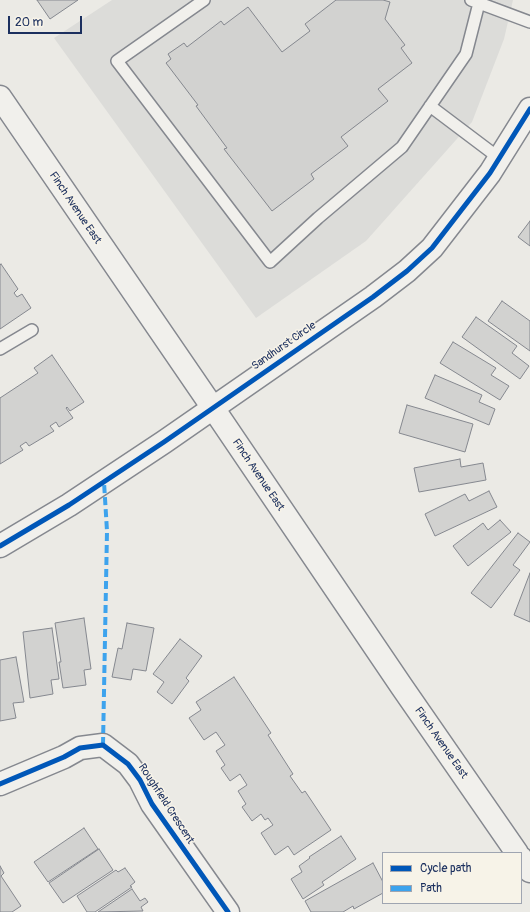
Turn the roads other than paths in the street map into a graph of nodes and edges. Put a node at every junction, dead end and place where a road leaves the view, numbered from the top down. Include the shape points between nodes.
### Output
1 (204, 0) edge
2 (475, 1) edge
3 (530, 22) edge
4 (0, 97) edge
5 (430, 106) junction
6 (530, 109) edge
7 (499, 158) junction
8 (32, 330) dead end
9 (0, 349) edge
10 (213, 408) junction
11 (0, 546) edge
12 (0, 784) edge
13 (516, 852) edge
14 (522, 860) edge
15 (530, 872) edge
16 (228, 912) edge

1 - 5 lane via 117,61 270,262 402,147
2 - 3 lane
2 - 5 lane via 466,54
4 - 10 street, Finch Avenue East
5 - 7 lane
6 - 7 street, Sandhurst Circle
7 - 10 street, Sandhurst Circle via 432,248 407,271
8 - 9 lane
10 - 11 street, Sandhurst Circle via 69,504
10 - 13 street, Finch Avenue East
12 - 16 street, Roughfield Crescent via 80,748 103,745 128,764 140,780 152,804
14 - 15 street

